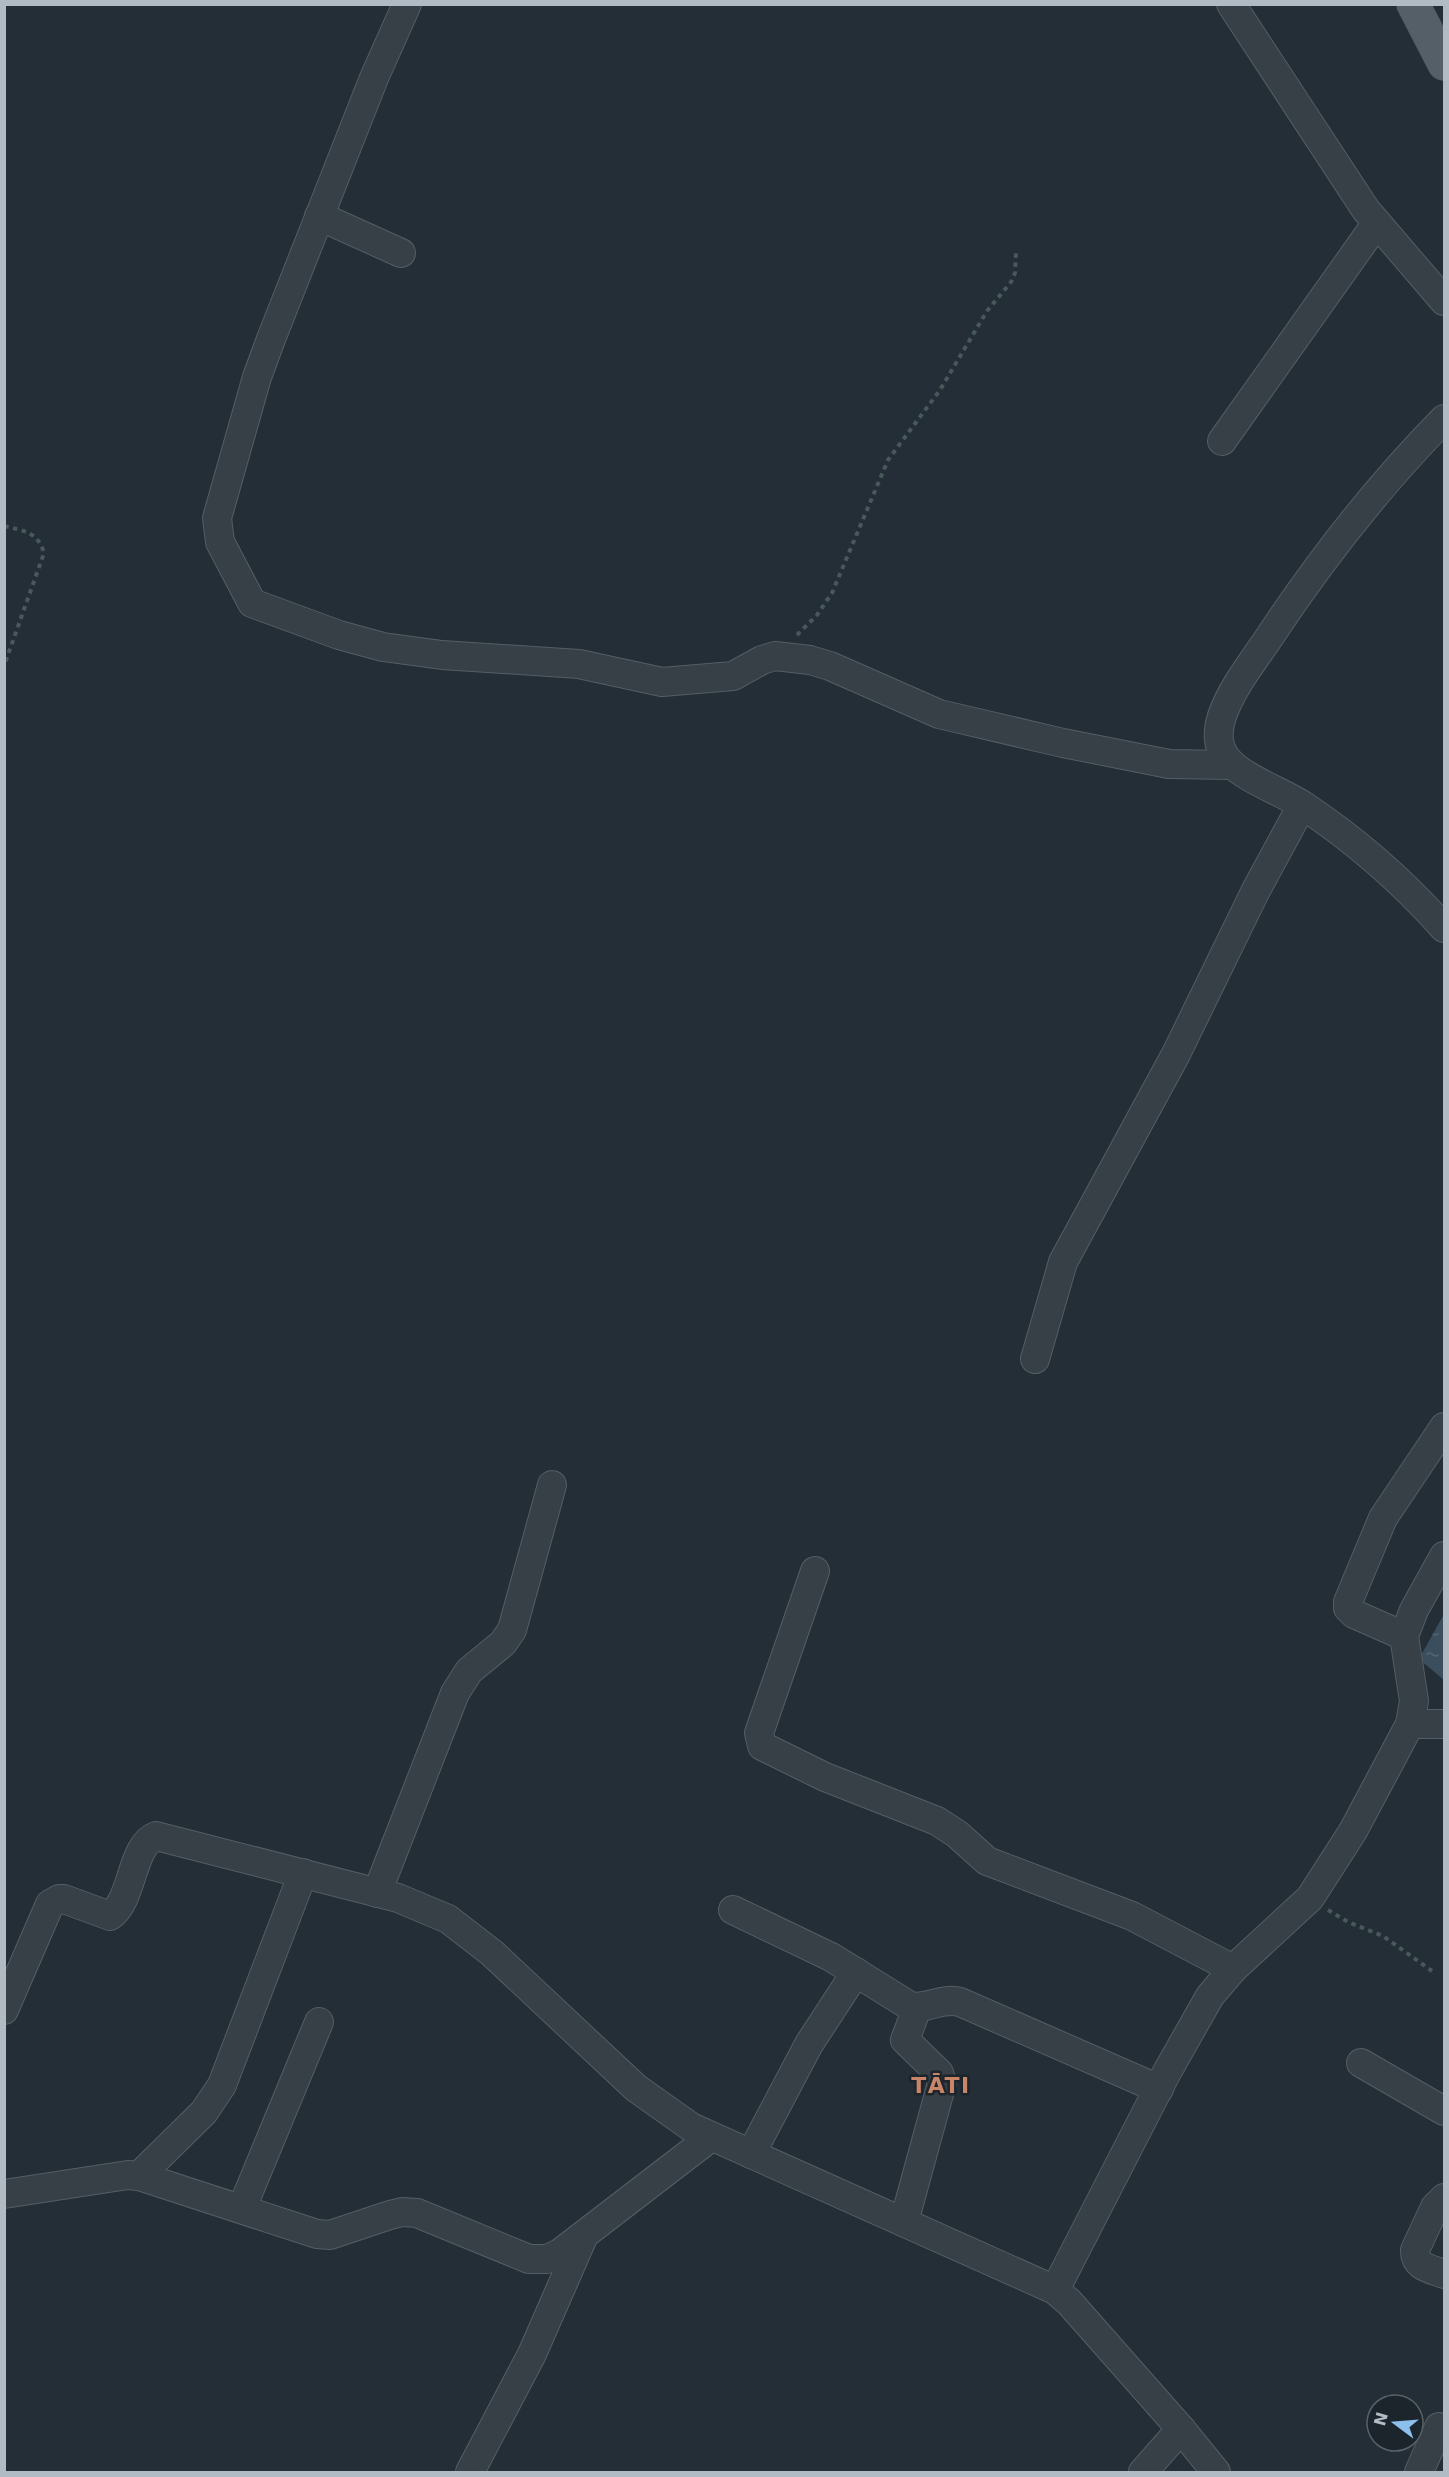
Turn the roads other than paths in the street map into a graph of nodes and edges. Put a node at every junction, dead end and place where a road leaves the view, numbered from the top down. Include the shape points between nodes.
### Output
1 (407, 4) edge
2 (1231, 4) edge
3 (1413, 4) edge
4 (1444, 64) edge
5 (320, 216) junction
6 (1376, 224) junction
7 (401, 253) dead end
8 (1444, 301) edge
9 (1444, 419) edge
10 (1222, 441) dead end
11 (1232, 765) junction
12 (1302, 805) junction
13 (1444, 928) edge
14 (1035, 1359) dead end
15 (1444, 1427) edge
16 (552, 1485) dead end
17 (1444, 1556) edge
18 (815, 1571) dead end
19 (1404, 1636) junction
20 (1410, 1724) junction
21 (1444, 1724) edge
22 (303, 1873) junction
23 (377, 1893) junction
24 (733, 1910) dead end
25 (1233, 1969) junction
26 (856, 1972) junction
27 (917, 2008) junction
28 (4, 2010) edge
29 (319, 2022) dead end
30 (1361, 2063) dead end
31 (1160, 2089) junction
32 (1444, 2111) edge
33 (711, 2137) junction
34 (751, 2154) junction
35 (139, 2176) junction
36 (4, 2194) edge
37 (1444, 2198) edge
38 (242, 2208) junction
39 (904, 2222) junction
40 (585, 2234) junction
41 (1444, 2274) edge
42 (1055, 2290) junction
43 (1439, 2427) dead end
44 (1182, 2429) junction
45 (470, 2472) edge
46 (1143, 2472) edge
47 (1216, 2472) edge
48 (1419, 2472) edge

1 - 5 street
2 - 6 street
3 - 4 main road
5 - 7 street
5 - 11 street via 257,377 217,518 220,542 252,603 383,647 579,664 662,682 733,676 775,656 810,660 928,711 1169,764
6 - 8 street
6 - 10 street
9 - 11 street via 1305,582 1242,677 1222,716 1218,733 1219,745
11 - 12 street
12 - 13 street via 1412,894
12 - 14 street via 1254,892 1176,1054 1063,1262
15 - 19 street via 1383,1518 1348,1602 1354,1614
16 - 23 street via 517,1619 503,1643 469,1671 455,1693
17 - 19 street
18 - 25 street via 759,1733 762,1746 825,1777 942,1824 987,1862 1132,1916
19 - 20 street via 1414,1701
20 - 21 street
20 - 25 street via 1353,1831 1310,1898
22 - 23 street
22 - 28 street via 164,1837 149,1838 118,1907 110,1916 64,1899 50,1904
22 - 35 street via 222,2085 204,2112
23 - 33 street via 426,1908 473,1936 636,2088
24 - 26 street
25 - 31 street via 1210,1996
26 - 27 street
26 - 34 street via 809,2044
27 - 31 street via 943,2001 960,2002
27 - 39 street via 905,2040 939,2073 942,2083
29 - 38 street
30 - 32 street
31 - 42 street
33 - 34 street
33 - 40 street
34 - 39 street
35 - 36 street
35 - 38 street
37 - 41 street via 1432,2212 1415,2256 1420,2265
38 - 40 street via 330,2235 390,2215 417,2213 540,2260 560,2253
39 - 42 street
40 - 45 street via 532,2354
42 - 44 street
43 - 48 street
44 - 46 street
44 - 47 street

